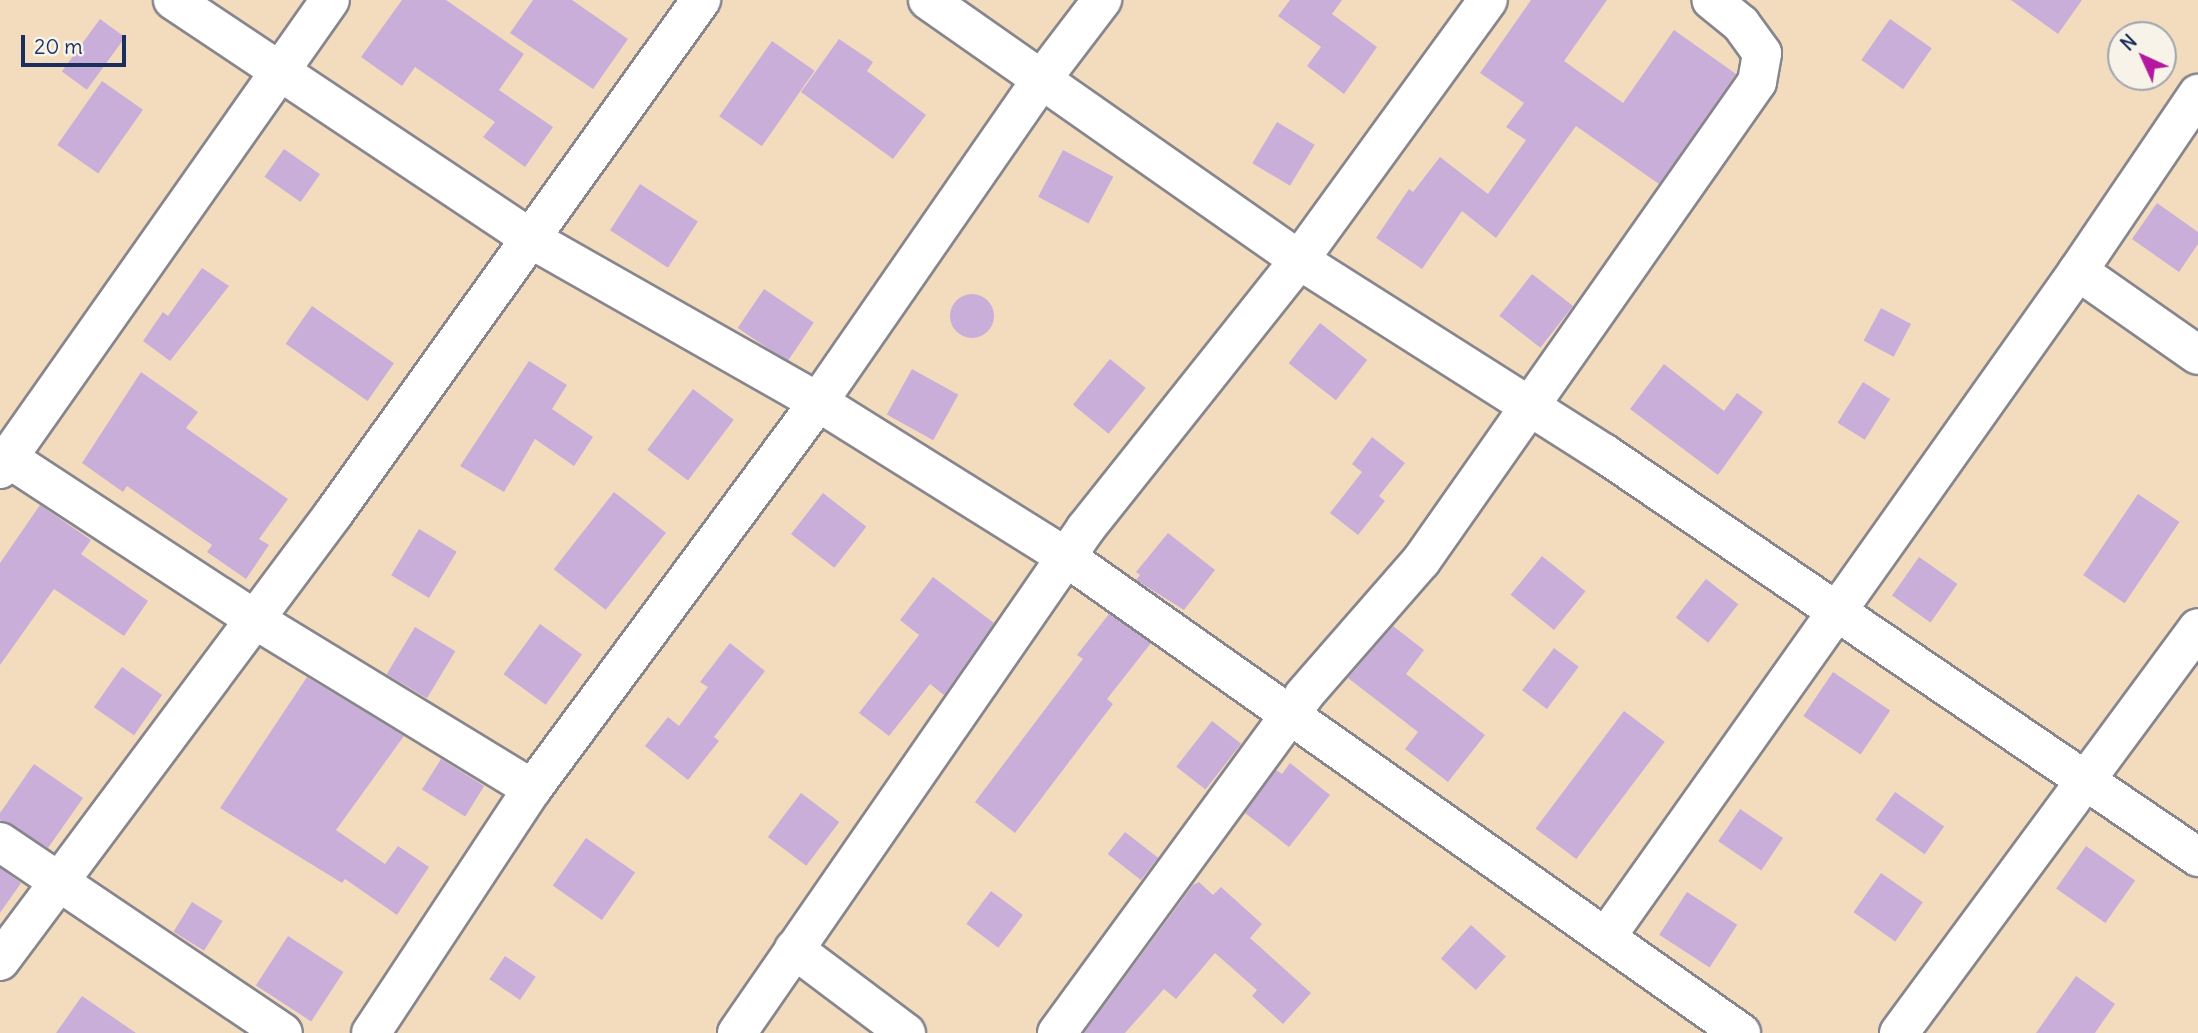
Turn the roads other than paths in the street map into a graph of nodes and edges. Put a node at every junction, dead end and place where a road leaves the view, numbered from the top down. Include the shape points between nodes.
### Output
1 (173, 0) edge
2 (330, 0) edge
3 (701, 0) edge
4 (928, 0) edge
5 (1102, 0) edge
6 (1488, 0) edge
7 (1711, 0) edge
8 (278, 71) junction
9 (1041, 80) junction
10 (2198, 94) edge
11 (531, 239) junction
12 (1299, 260) junction
13 (2078, 271) junction
14 (2198, 355) edge
15 (818, 402) junction
16 (1528, 404) junction
17 (4, 463) edge
18 (1066, 557) junction
19 (1836, 607) junction
20 (254, 619) junction
21 (2198, 628) edge
22 (1289, 715) junction
23 (2088, 780) junction
24 (532, 789) junction
25 (0, 842) edge
26 (2198, 857) edge
27 (59, 881) junction
28 (1606, 937) junction
29 (794, 949) junction
30 (0, 961) edge
31 (282, 1033) edge
32 (371, 1033) edge
33 (737, 1033) edge
34 (906, 1033) edge
35 (1057, 1033) edge
36 (1741, 1033) edge
37 (1899, 1033) edge

1 - 8 street
2 - 8 street
3 - 11 street
4 - 9 street
5 - 9 street
6 - 12 street
7 - 16 street via 1741,24 1762,53 1757,82
8 - 11 street
8 - 17 street
9 - 12 street
9 - 15 street
10 - 13 street
11 - 15 street
11 - 20 street
12 - 16 street
12 - 18 street
13 - 14 street
13 - 19 street
15 - 18 street
15 - 24 street
16 - 19 street
16 - 22 street via 1421,561
17 - 20 street
18 - 22 street
18 - 29 street
19 - 23 street
19 - 28 street
20 - 24 street
20 - 27 street
21 - 23 street
22 - 28 street
22 - 35 street
23 - 26 street
23 - 37 street
24 - 32 street
25 - 27 street
27 - 30 street
27 - 31 street
28 - 36 street
29 - 33 street
29 - 34 street

